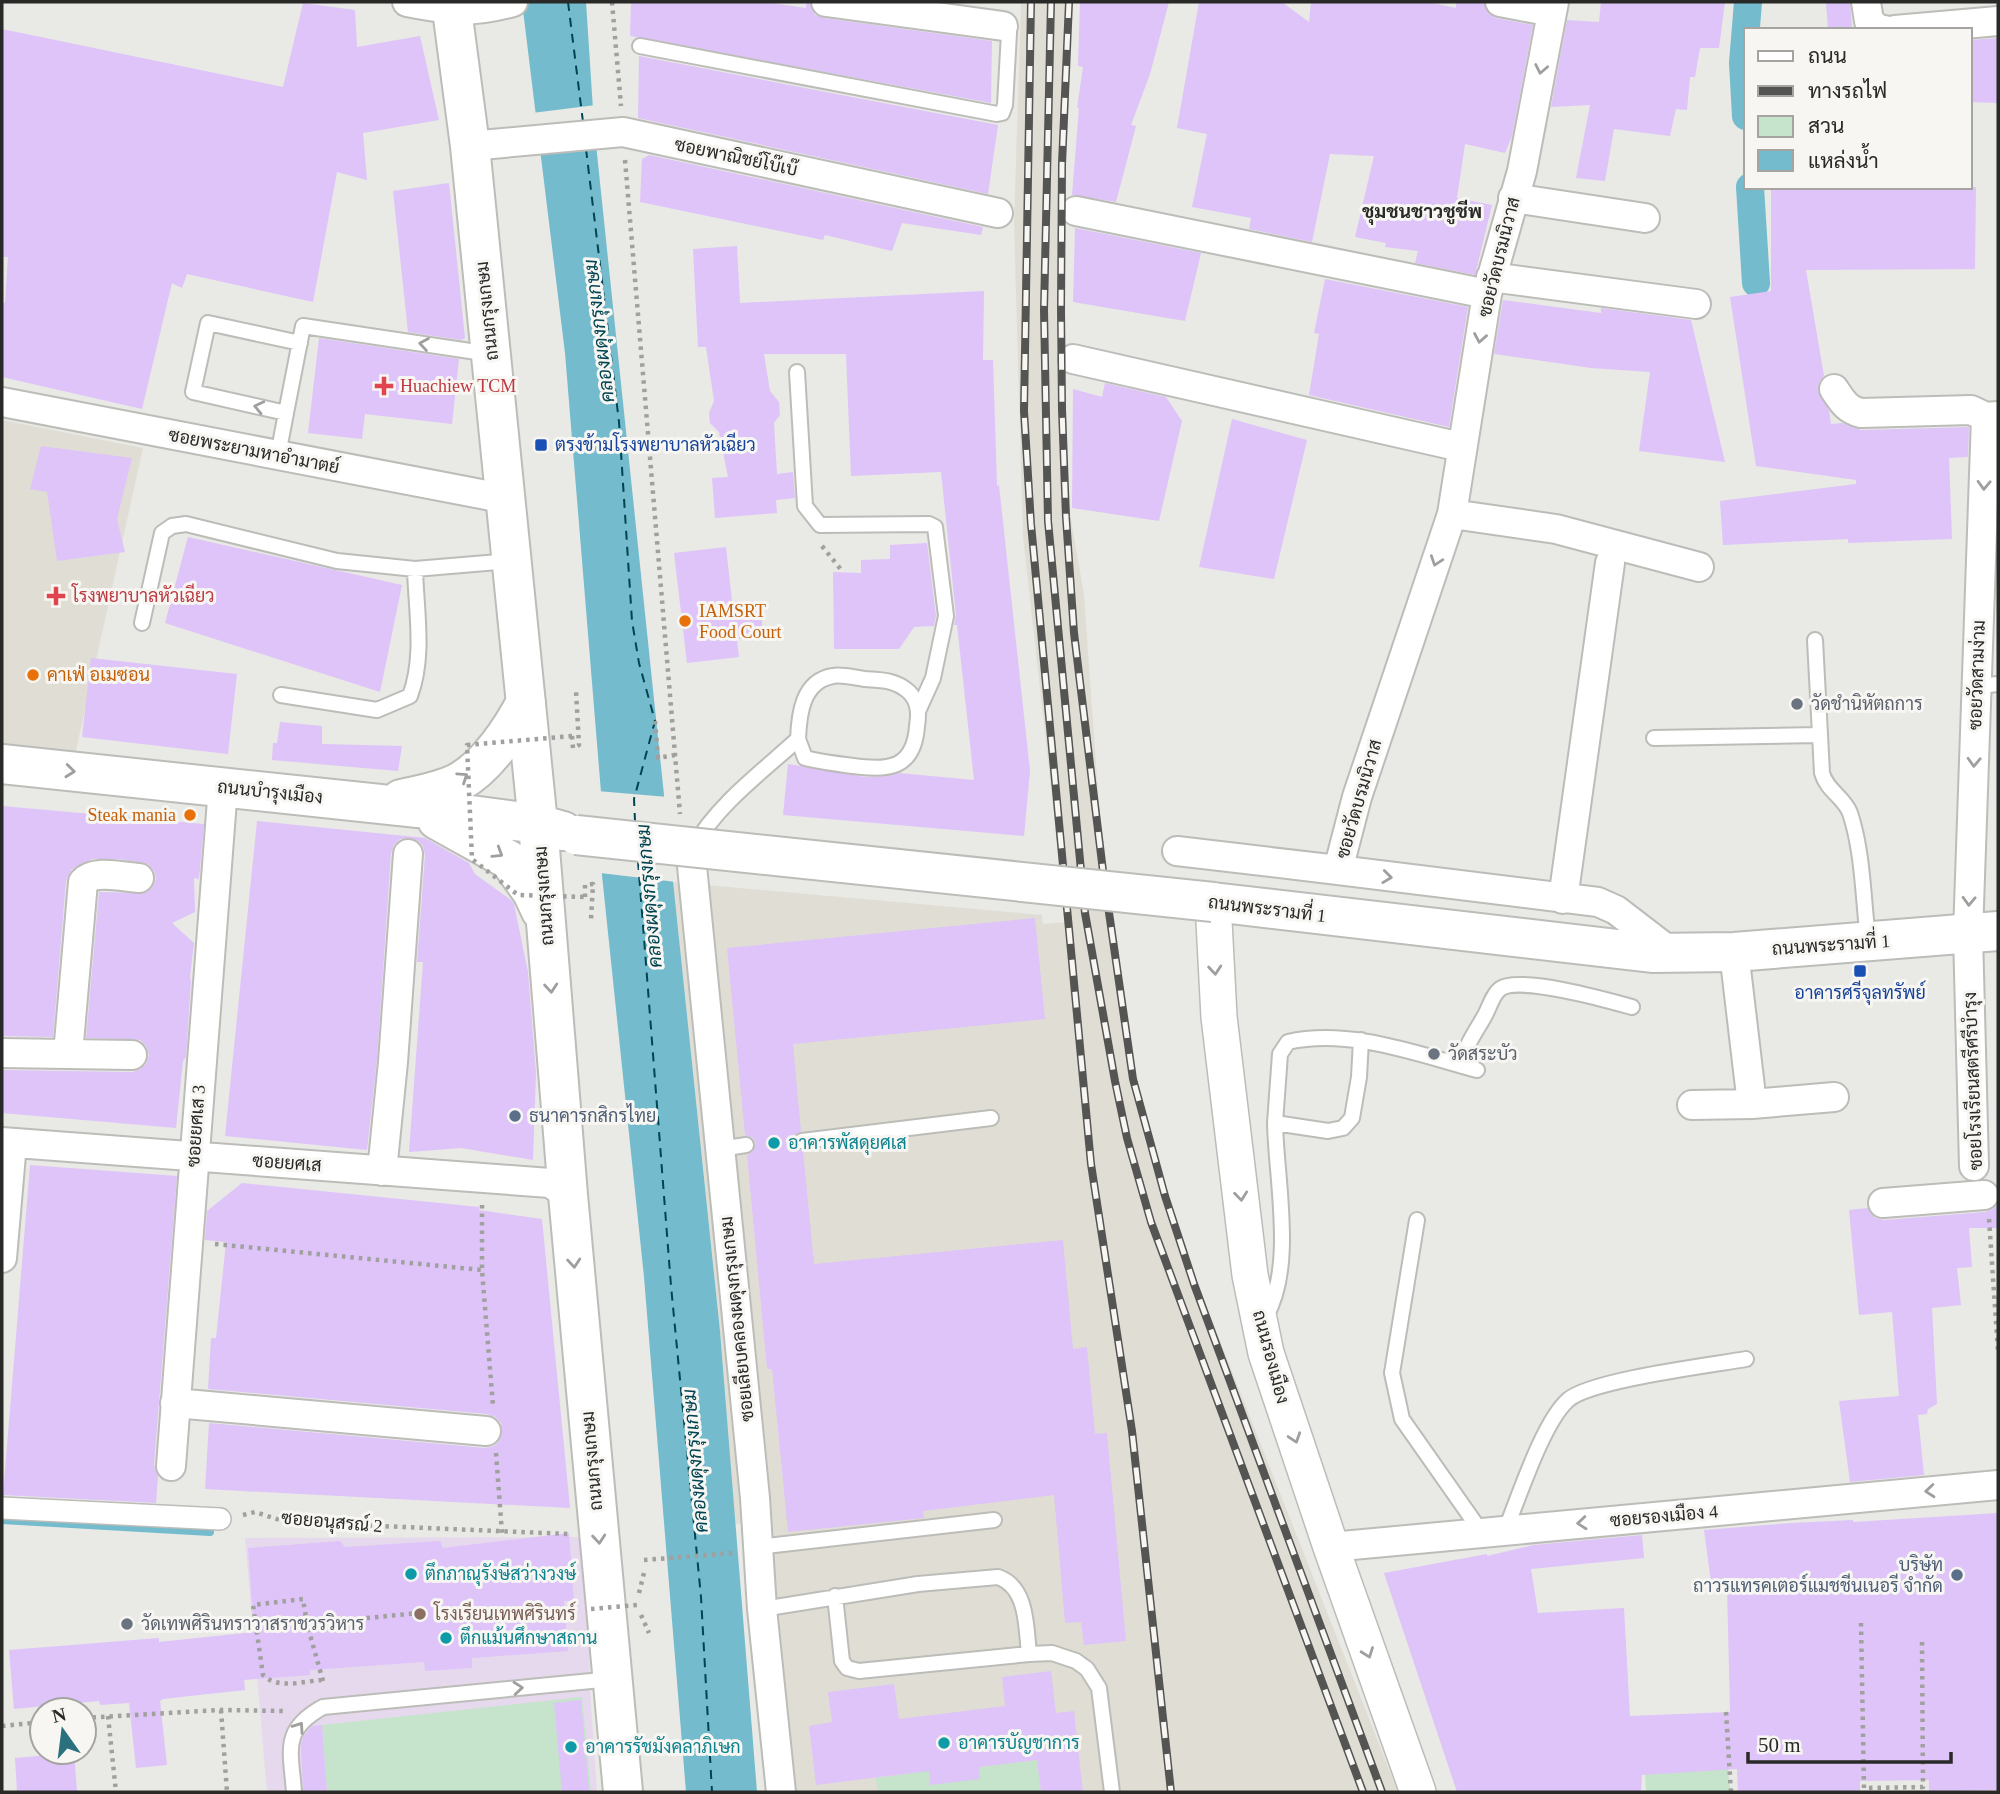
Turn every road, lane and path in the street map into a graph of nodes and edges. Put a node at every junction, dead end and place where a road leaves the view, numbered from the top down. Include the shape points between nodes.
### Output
1 (407, 2) edge
2 (612, 2) edge
3 (826, 2) edge
4 (1500, 2) edge
5 (1866, 2) edge
6 (501, 5) edge
7 (452, 6) edge
8 (1553, 7) edge
9 (1998, 22) edge
10 (1003, 26) joint
11 (1877, 28) edge
12 (1921, 28) edge
13 (640, 46) dead end
14 (612, 133) junction
15 (488, 144) junction
16 (1513, 198) junction
17 (1076, 211) dead end
18 (998, 213) dead end
19 (1645, 218) dead end
20 (1489, 285) junction
21 (1696, 304) dead end
22 (300, 343) junction
23 (492, 355) junction
24 (1073, 359) dead end
25 (797, 372) dead end
26 (1834, 389) dead end
27 (2, 402) edge
28 (286, 413) junction
29 (1992, 416) edge
30 (1461, 447) junction
31 (278, 455) junction
32 (507, 499) junction
33 (1452, 514) junction
34 (512, 561) junction
35 (1610, 563) dead end
36 (1699, 567) dead end
37 (415, 569) junction
38 (142, 623) dead end
39 (1815, 640) dead end
40 (1988, 685) edge
41 (576, 691) dead end
42 (281, 695) dead end
43 (526, 702) junction
44 (919, 709) junction
45 (655, 721) dead end
46 (1819, 735) junction
47 (1654, 738) dead end
48 (798, 739) junction
49 (675, 755) junction
50 (2, 764) edge
51 (223, 787) junction
52 (375, 804) junction
53 (418, 808) junction
54 (538, 824) junction
55 (689, 846) junction
56 (1177, 851) dead end
57 (408, 854) dead end
58 (1338, 870) junction
59 (139, 878) dead end
60 (1563, 899) junction
61 (1213, 902) junction
62 (591, 919) dead end
63 (545, 920) junction
64 (1983, 932) edge
65 (1868, 942) junction
66 (1734, 952) junction
67 (1672, 953) junction
68 (1632, 1007) dead end
69 (1362, 1041) junction
70 (2, 1053) edge
71 (68, 1054) junction
72 (132, 1055) dead end
73 (1462, 1066) junction
74 (1477, 1070) dead end
75 (1834, 1097) dead end
76 (1752, 1104) junction
77 (1692, 1105) dead end
78 (991, 1118) dead end
79 (1275, 1123) junction
80 (802, 1141) dead end
81 (7, 1142) edge
82 (193, 1156) junction
83 (1974, 1166) dead end
84 (382, 1171) junction
85 (481, 1178) junction
86 (568, 1195) junction
87 (1984, 1195) joint
88 (1883, 1203) dead end
89 (1417, 1220) dead end
90 (187, 1241) junction
91 (2, 1258) edge
92 (482, 1270) junction
93 (1261, 1326) junction
94 (1998, 1351) edge
95 (1746, 1359) dead end
96 (175, 1402) junction
97 (492, 1429) junction
98 (171, 1466) dead end
99 (1998, 1485) edge
100 (2, 1508) edge
101 (220, 1519) joint
102 (994, 1520) dead end
103 (1494, 1532) junction
104 (502, 1533) junction
105 (580, 1534) dead end
106 (1331, 1547) junction
107 (751, 1550) junction
108 (644, 1560) dead end
109 (645, 1569) dead end
110 (835, 1596) junction
111 (637, 1605) junction
112 (591, 1609) dead end
113 (762, 1609) junction
114 (418, 1613) dead end
115 (1861, 1623) dead end
116 (307, 1624) junction
117 (649, 1633) dead end
118 (1922, 1641) dead end
119 (1029, 1654) junction
120 (613, 1679) junction
121 (322, 1680) junction
122 (326, 1707) junction
123 (221, 1710) junction
124 (1726, 1712) dead end
125 (108, 1716) junction
126 (98, 1717) edge
127 (304, 1719) junction
128 (28, 1723) edge
129 (2, 1726) edge
130 (116, 1792) edge
131 (227, 1792) edge
132 (294, 1792) edge
133 (623, 1792) edge
134 (780, 1792) edge
135 (1112, 1792) edge
136 (1418, 1792) edge
137 (1731, 1792) edge

1 - 7 street
2 - 14 path
3 - 10 street
4 - 8 street
5 - 11 street via 1868,21
6 - 7 street
7 - 15 main road, ถนนกรุงเกษม
8 -> 16 street, ซอยวัดบรมนิวาส
9 - 12 street
10 - 13 lane via 1009,33 1005,105 997,114
14 - 15 street, ซอยพาณิชย์โบ๊เบ๊
14 - 18 street, ซอยพาณิชย์โบ๊เบ๊
14 - 49 path
15 - 23 main road, ถนนกรุงเกษม
16 - 19 street
16 - 20 street, ซอยวัดบรมนิวาส
17 - 20 street
20 - 21 street
20 -> 30 street, ซอยวัดบรมนิวาส
23 -> 22 lane via 303,326
22 - 28 lane
28 -> 22 lane via 193,391 208,323
23 - 32 main road, ถนนกรุงเกษม
24 - 30 street
25 - 44 lane via 805,506 811,515 820,525 935,527 946,616 933,678
26 - 29 street via 1846,406 1861,413 1971,410
27 - 31 street, ซอยพระยามหาอำมาตย์
28 - 31 lane
29 -> 40 street, ซอยวัดสามง่าม
30 - 33 street, ซอยวัดบรมนิวาส
31 - 32 street, ซอยพระยามหาอำมาตย์
32 - 34 main road, ถนนกรุงเกษม
33 - 36 street via 1556,530
33 -> 58 street, ซอยวัดบรมนิวาส via 1357,797
34 - 37 lane
34 - 43 main road, ถนนกรุงเกษม
35 - 60 street
37 - 38 lane via 337,561 186,524 172,526 162,533
37 - 42 lane via 419,630 410,696 377,710
39 - 46 lane
40 -> 64 street, ซอยวัดสามง่าม
41 - 62 path, bridge via 579,745 573,748 572,736 467,745 472,859 518,895 585,897 584,885 593,884
52 -> 43 main road via 460,781 491,755
43 - 54 main road, ถนนกรุงเกษม
44 - 48 lane via 912,750 898,764 882,770 806,758
44 - 48 lane via 911,694 895,681 832,676 812,686 799,710
45 - 49 path via 658,758
46 - 47 lane
46 - 65 lane via 1824,780 1844,802 1856,837
48 - 55 lane
49 - 55 path
50 -> 51 main road, ถนนบำรุงเมือง
51 - 52 main road, ถนนบำรุงเมือง
51 - 82 street, ซอยยศเส 3
52 - 53 main road, ถนนบำรุงเมือง
53 - 54 main road, ถนนบำรุงเมือง
53 -> 63 main road via 509,860
54 - 55 main road, ถนนพระรามที่ 1, bridge via 576,835
54 - 63 main road, ถนนกรุงเกษม
55 - 61 main road, ถนนพระรามที่ 1, bridge
55 - 107 street, ซอยเลียบคลองผดุงกรุงเกษม via 733,1147 755,1498
56 - 58 street
57 - 84 street
58 -> 60 street, ซอยวัดบรมนิวาส
59 - 71 street via 95,875 83,882
60 - 67 street, ซอยวัดบรมนิวาส via 1598,902 1616,910
61 - 67 main road, ถนนพระรามที่ 1
61 -> 93 street, ถนนรองเมือง via 1219,1017 1250,1275
63 -> 86 main road, ถนนกรุงเกษม
64 - 65 main road, ถนนพระรามที่ 1
64 - 83 street, ซอยโรงเรียนสตรีศรีบำรุง
65 - 66 main road, ถนนพระรามที่ 1
66 - 67 main road, ถนนพระรามที่ 1
66 - 76 street
68 - 73 lane via 1580,994 1507,985 1497,991 1468,1044
69 - 73 lane
69 - 79 lane via 1307,1037 1288,1042 1280,1054
69 - 79 lane via 1352,1118 1343,1128 1328,1131
70 - 71 street
71 - 72 street
73 - 74 lane
75 - 76 street
76 - 77 street
78 - 80 lane
79 - 93 lane via 1282,1219 1279,1275 1272,1306
81 - 82 street, ซอยยศเส
81 - 91 street
82 - 84 street, ซอยยศเส
82 - 90 street, ซอยยศเส 3
84 - 85 street, ซอยยศเส
85 - 86 street, ซอยยศเส via 550,1183
85 - 92 path
86 -> 120 main road, ถนนกรุงเกษม
87 - 88 street
87 - 94 path, ซอยโรงเรียนสตรีศรีบำรุง
89 - 103 lane via 1392,1373 1402,1419
90 - 92 path
90 - 96 street, ซอยยศเส 3
92 - 97 path
93 -> 106 street, ถนนรองเมือง
95 - 103 lane via 1634,1379 1570,1398 1556,1414
96 - 97 street
96 - 98 street, ซอยยศเส 3
97 - 104 path
99 -> 103 street, ซอยรองเมือง 4
100 - 101 street
101 - 104 path, ซอยอนุสรณ์ 2 via 255,1512 286,1522
102 - 107 lane
103 - 106 street, ซอยรองเมือง 4
104 - 105 path, ซอยอนุสรณ์ 2
106 -> 136 street, ถนนรองเมือง
107 - 108 path
107 - 113 street, ซอยเลียบคลองผดุงกรุงเกษม
109 - 111 path
110 - 113 lane
110 - 119 lane via 998,1577 1017,1592
110 - 119 lane via 842,1661 847,1668 859,1671
111 - 112 path, bridge
111 - 117 path
113 - 134 street, ซอยเลียบคลองผดุงกรุงเกษม
114 - 116 path
115 - 118 path via 1864,1788 1923,1787
116 - 121 path
116 - 121 path via 303,1599 253,1605 263,1675 280,1684
119 - 135 lane via 1052,1653 1076,1661 1099,1688
122 -> 120 lane
120 - 133 main road, ถนนกรุงเกษม
121 - 122 path
122 - 127 lane
123 - 125 path
123 - 127 path via 271,1709
123 - 131 path
124 - 137 path
125 - 126 path
125 - 130 path
132 -> 127 lane via 290,1741
128 - 129 path

